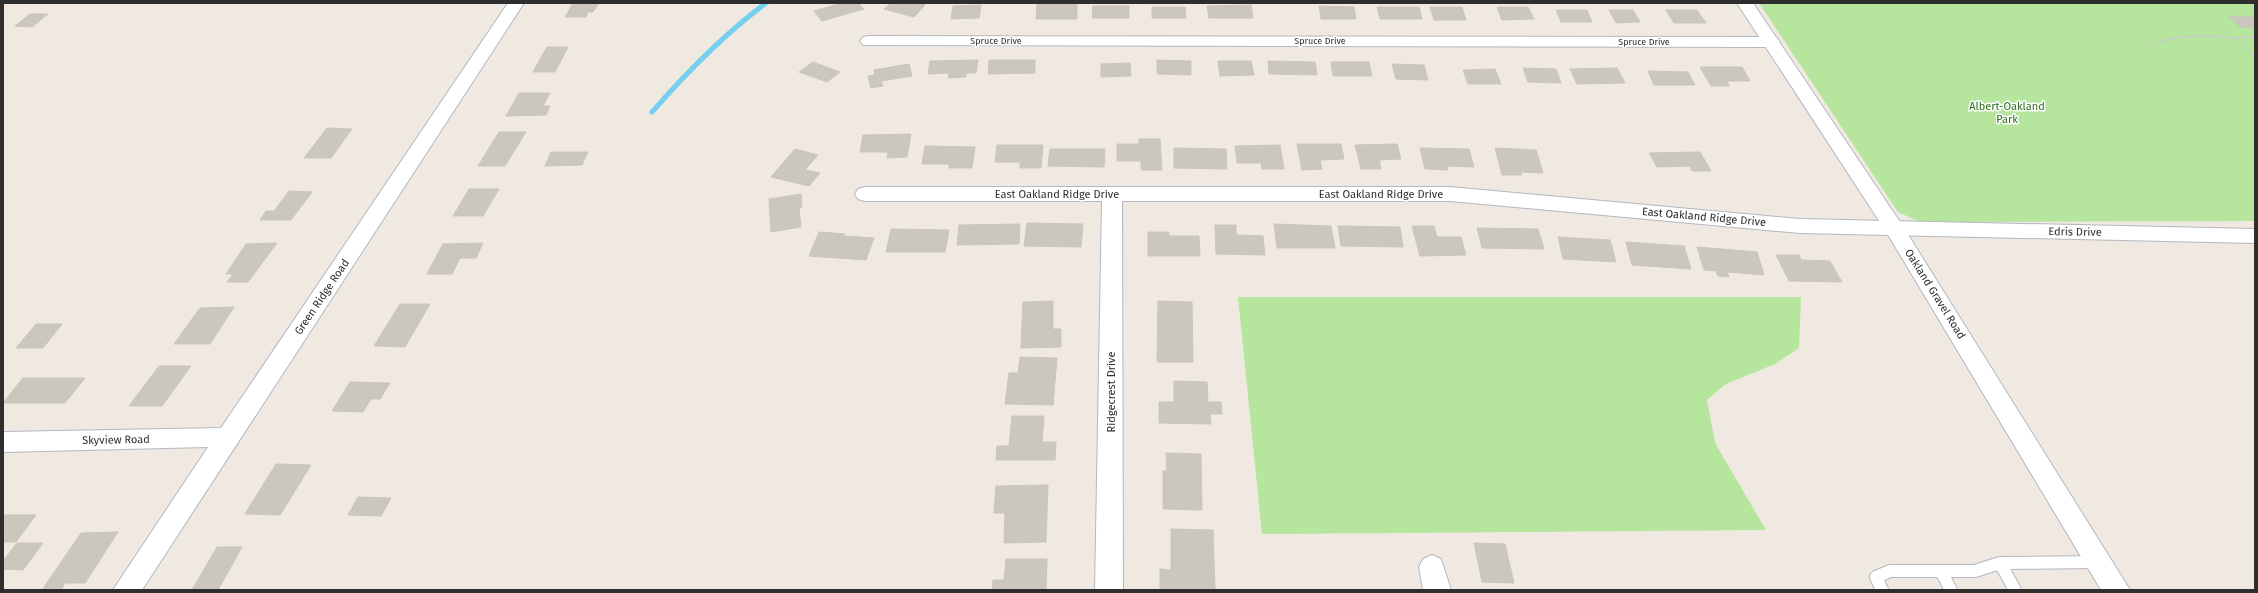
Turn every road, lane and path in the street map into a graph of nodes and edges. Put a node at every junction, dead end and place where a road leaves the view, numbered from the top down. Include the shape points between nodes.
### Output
1 (516, 3) edge
2 (1745, 3) edge
3 (2255, 36) edge
4 (2237, 38) junction
5 (869, 41) dead end
6 (1771, 42) junction
7 (2148, 48) dead end
8 (2255, 58) edge
9 (865, 194) dead end
10 (1112, 194) junction
11 (1895, 230) junction
12 (2255, 235) edge
13 (229, 437) junction
14 (3, 442) edge
15 (2099, 562) junction
16 (2000, 563) junction
17 (1941, 571) junction
18 (127, 590) edge
19 (1109, 590) edge
20 (1882, 590) edge
21 (1951, 590) edge
22 (2015, 590) edge
23 (2116, 590) edge

1 - 13 street, Green Ridge Road
2 - 6 street, Oakland Gravel Road
3 - 4 path
4 - 7 path via 2168,38
4 - 8 path
5 - 6 street, Spruce Drive
6 - 11 street, Oakland Gravel Road
9 - 10 street, East Oakland Ridge Drive
10 - 11 street, East Oakland Ridge Drive via 1450,194 1800,226
10 - 19 street, Ridgecrest Drive
11 - 12 street, Edris Drive
11 - 15 street, Oakland Gravel Road
13 - 14 street, Skyview Road
13 - 18 street, Green Ridge Road
15 - 16 lane
15 - 23 street, Oakland Gravel Road
16 - 17 lane via 1975,571
16 - 22 lane
17 - 20 lane via 1890,571 1876,577
17 - 21 lane

